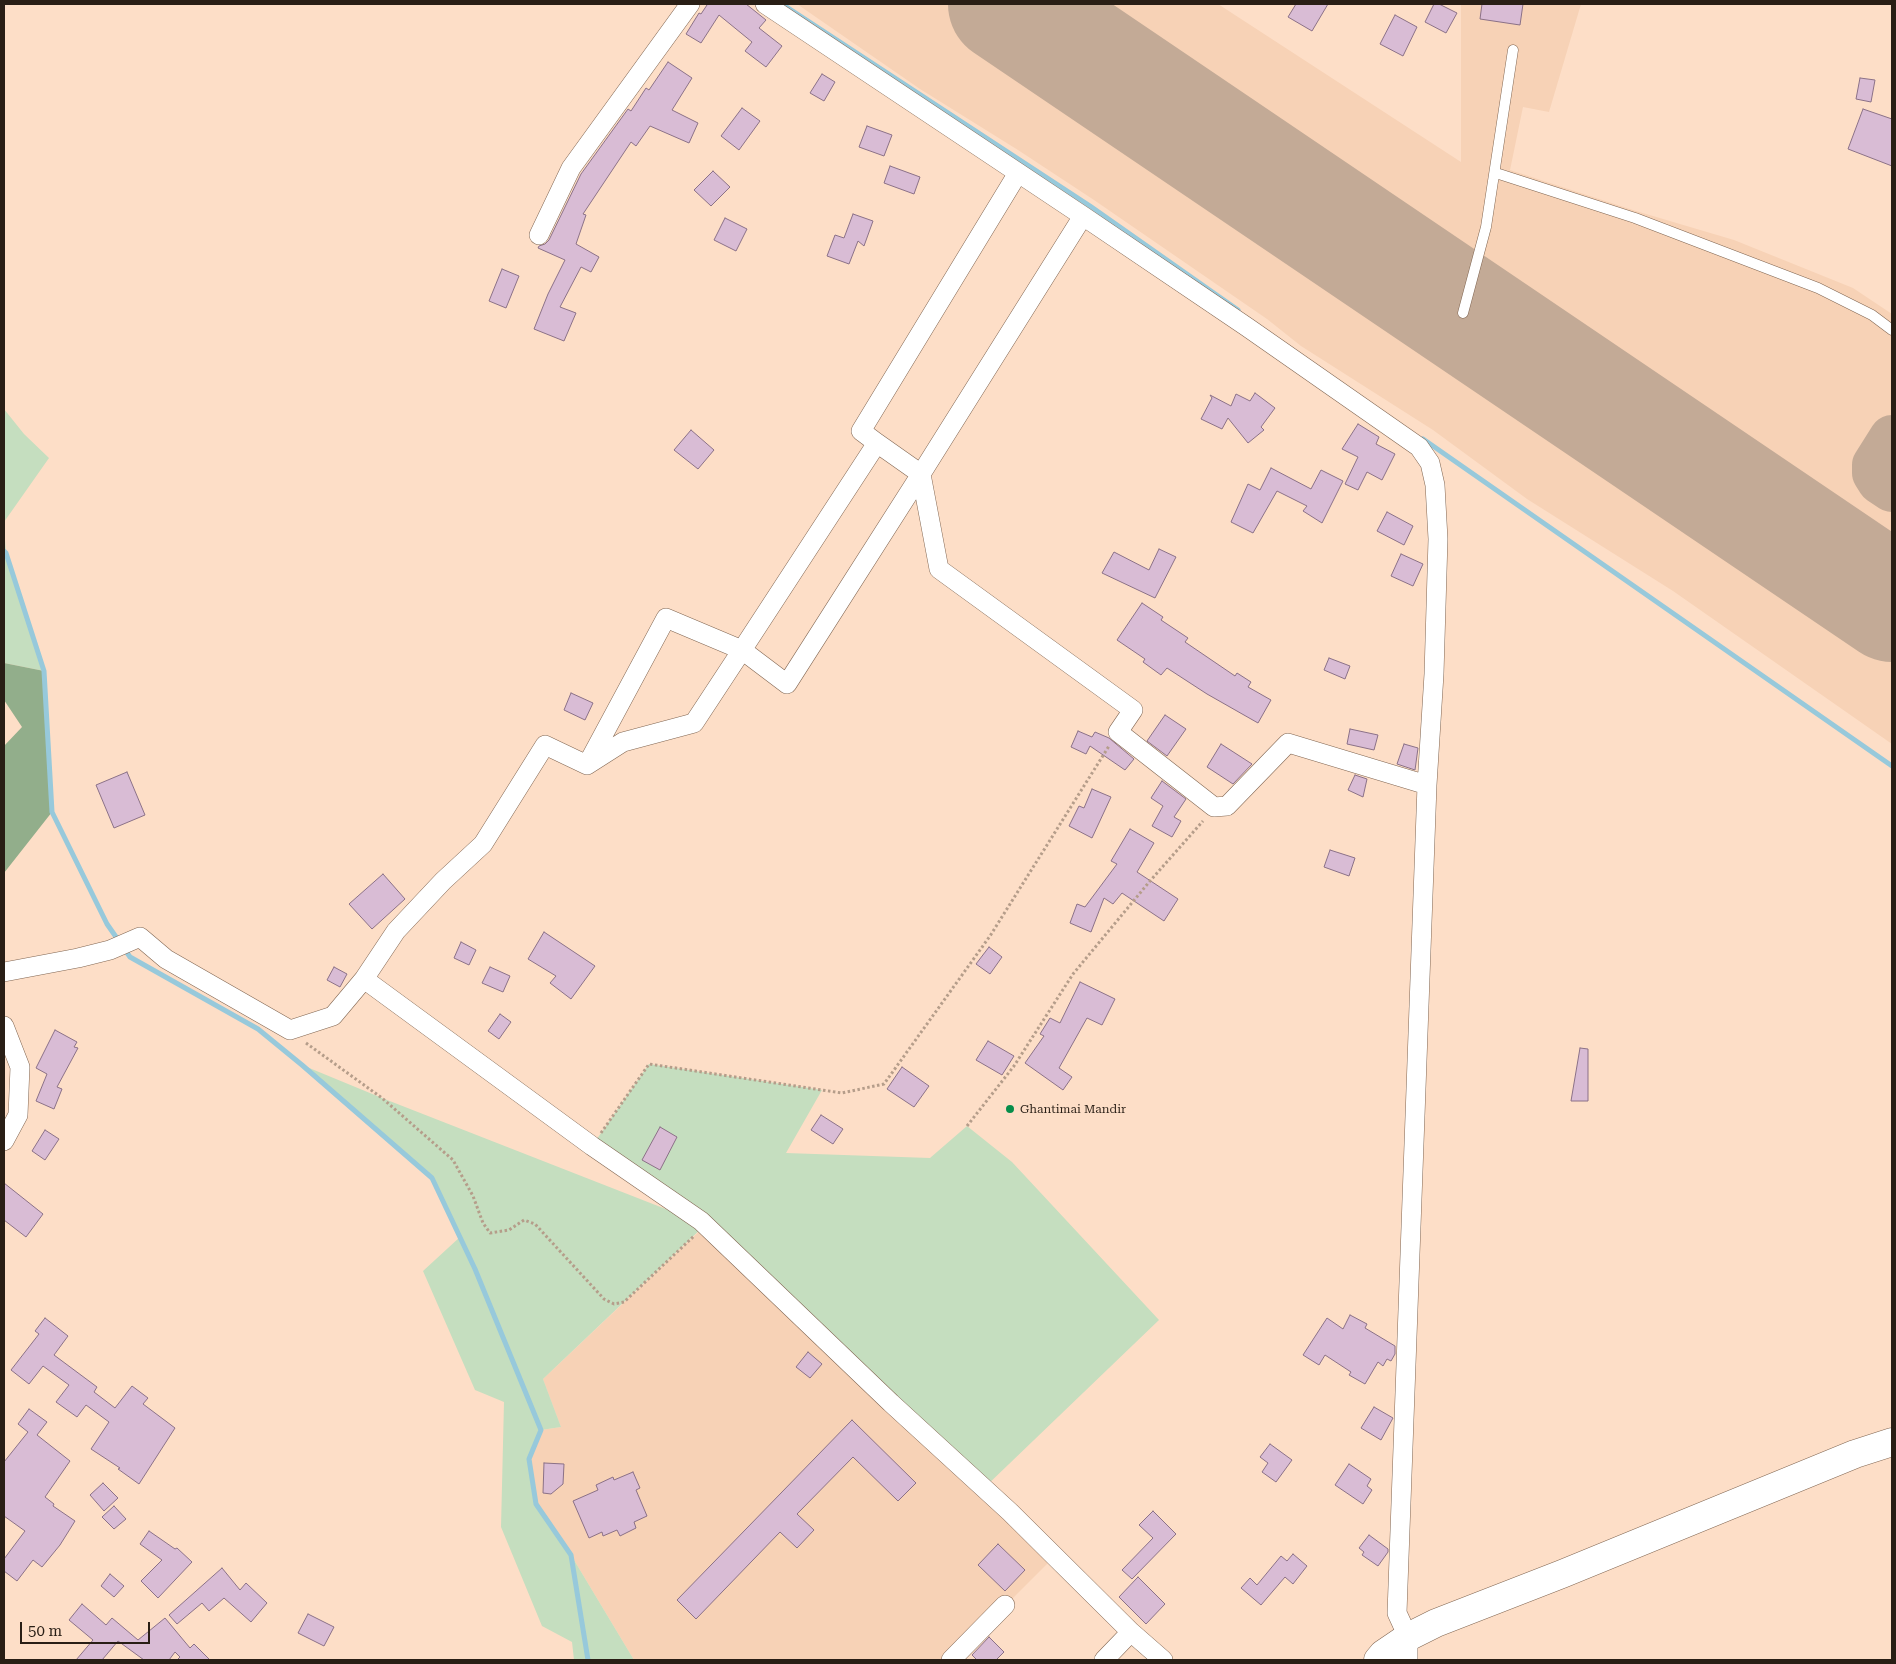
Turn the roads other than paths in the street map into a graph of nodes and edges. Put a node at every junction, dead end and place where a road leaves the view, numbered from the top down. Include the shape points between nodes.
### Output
1 (690, 4) edge
2 (765, 4) edge
3 (1514, 50) dead end
4 (1018, 173) junction
5 (1496, 173) junction
6 (1083, 216) junction
7 (539, 235) dead end
8 (1463, 313) dead end
9 (1892, 330) edge
10 (877, 443) junction
11 (921, 474) junction
12 (742, 650) junction
13 (587, 765) junction
14 (1427, 785) junction
15 (4, 972) edge
16 (364, 979) junction
17 (4, 1026) edge
18 (4, 1141) edge
19 (1892, 1442) edge
20 (1005, 1605) dead end
21 (1132, 1632) junction
22 (1408, 1649) edge
23 (951, 1660) edge
24 (1104, 1660) edge
25 (1163, 1660) edge
26 (1378, 1660) edge

1 - 7 street via 571,168
2 - 4 street
3 - 5 lane
4 - 6 street
4 - 10 street via 861,431
5 - 8 lane via 1486,227
5 - 9 lane via 1635,218 1818,288 1872,315
6 - 11 street
6 - 14 street via 1419,446 1430,463 1435,484 1438,539
10 - 11 street
10 - 12 street
11 - 12 street via 787,684
11 - 14 street via 939,569 1133,710 1118,732 1214,807 1227,806 1288,743
12 - 13 street via 694,722 623,742
12 - 13 street via 666,618
13 - 16 street via 545,745 483,844 396,931
14 - 22 street via 1397,1614
15 - 16 street via 110,950 140,936 166,959 290,1030 333,1016
16 - 21 street via 706,1225
17 - 18 street via 20,1067 18,1114
19 - 22 main road via 1436,1623
20 - 23 street
21 - 24 street
21 - 25 street
22 - 26 main road via 1383,1654

